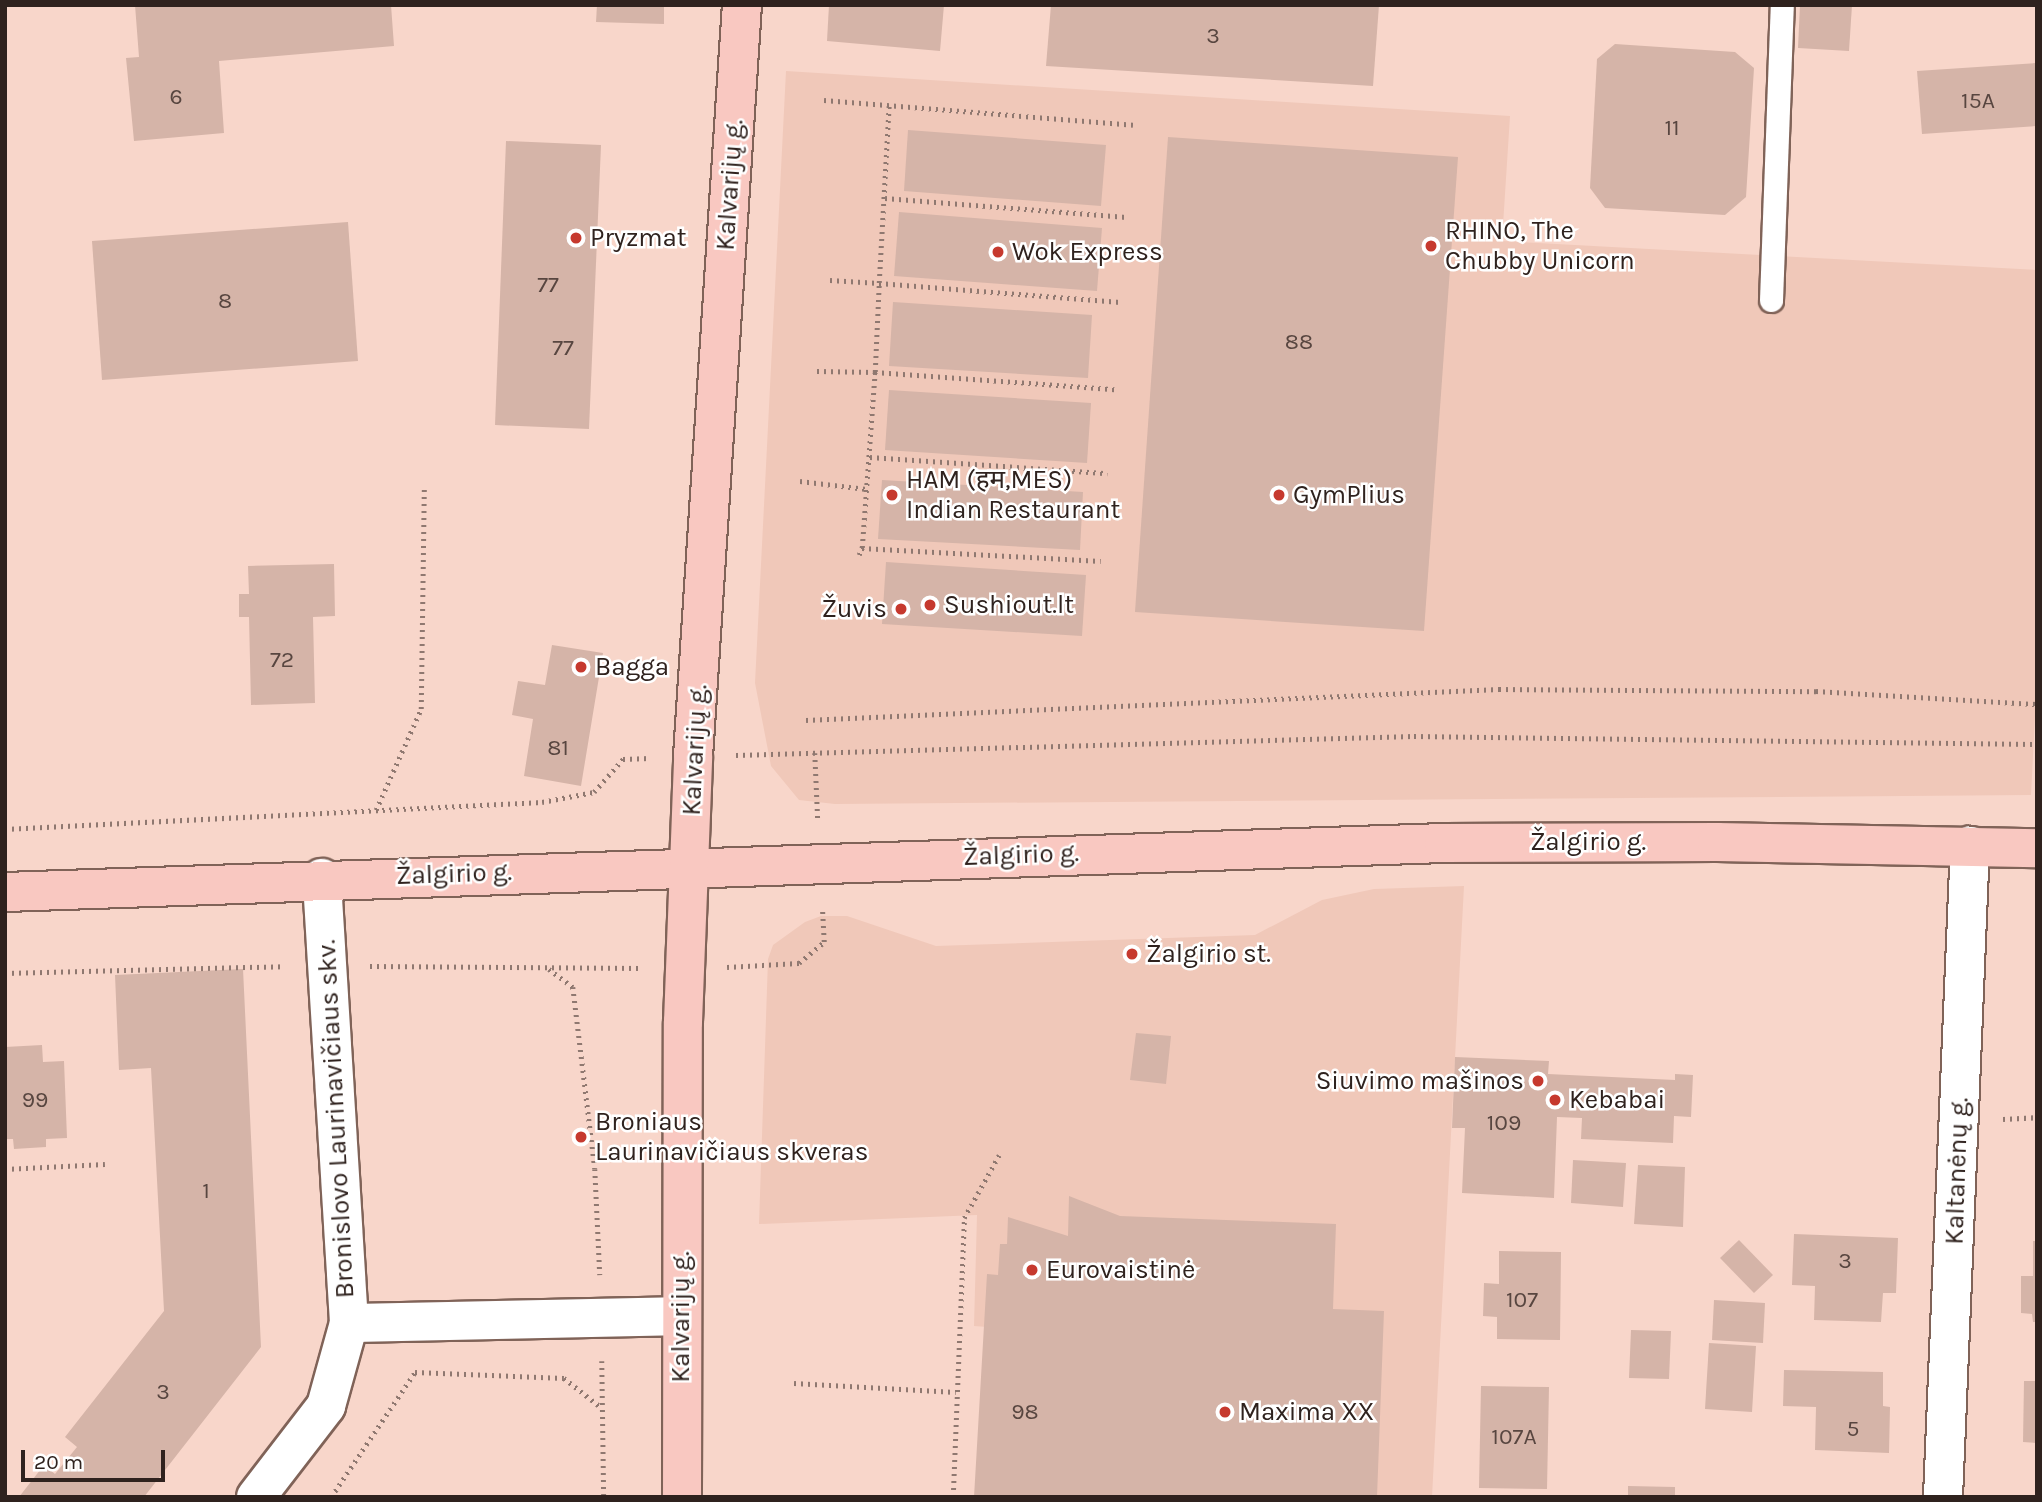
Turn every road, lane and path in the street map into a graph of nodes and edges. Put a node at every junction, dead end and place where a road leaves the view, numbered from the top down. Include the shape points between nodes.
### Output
1 (742, 5) edge
2 (1782, 5) edge
3 (824, 100) dead end
4 (889, 105) junction
5 (1133, 125) dead end
6 (885, 198) junction
7 (1126, 217) dead end
8 (830, 280) dead end
9 (879, 283) junction
10 (1771, 300) dead end
11 (1120, 302) dead end
12 (817, 371) dead end
13 (875, 372) junction
14 (1114, 389) dead end
15 (870, 457) junction
16 (1107, 473) dead end
17 (800, 481) dead end
18 (424, 486) dead end
19 (867, 489) junction
20 (862, 548) junction
21 (859, 555) dead end
22 (1101, 561) dead end
23 (2037, 704) edge
24 (806, 720) dead end
25 (2037, 744) edge
26 (542, 802) dead end
27 (376, 810) junction
28 (5, 829) edge
29 (1970, 846) junction
30 (2037, 848) edge
31 (820, 862) junction
32 (689, 866) junction
33 (322, 878) junction
34 (5, 892) edge
35 (327, 966) junction
36 (5, 973) edge
37 (999, 1155) dead end
38 (105, 1164) dead end
39 (5, 1169) edge
40 (679, 1316) junction
41 (601, 1317) junction
42 (349, 1323) junction
43 (794, 1383) dead end
44 (956, 1392) junction
45 (602, 1408) junction
46 (256, 1497) edge
47 (331, 1497) edge
48 (604, 1497) edge
49 (682, 1497) edge
50 (953, 1497) edge
51 (1943, 1497) edge

1 - 32 main road, Kalvarijų g.
2 - 10 lane
3 - 4 path
4 - 5 path
4 - 6 path
6 - 7 path
6 - 9 path
8 - 9 path
9 - 11 path
9 - 13 path
12 - 13 path
13 - 14 path
13 - 15 path
15 - 16 path
15 - 19 path
17 - 19 path
18 - 27 path via 421,709
19 - 20 path
20 - 21 path
20 - 22 path
23 - 24 path via 1816,691 1499,689
25 - 31 path via 1414,736 815,753
26 - 27 path
27 - 28 path
29 - 30 main road, Žalgirio g.
29 - 31 main road, Žalgirio g. via 1444,843
29 - 51 street, Kaltanėnų g.
31 - 32 main road, Žalgirio g.
32 - 33 main road, Žalgirio g.
32 - 40 main road, Kalvarijų g.
33 - 34 main road, Žalgirio g.
33 - 35 street, Bronislovo Laurinavičiaus skv.
35 - 36 path
35 - 41 path via 548,968 573,987 594,1170
35 - 42 street, Bronislovo Laurinavičiaus skv.
37 - 44 path via 964,1218
38 - 39 path
40 - 41 street, Bronislovo Laurinavičiaus skv.
40 - 49 main road, Kalvarijų g.
41 - 42 street, Bronislovo Laurinavičiaus skv.
41 - 45 path
42 - 46 street via 326,1406
43 - 44 path
44 - 50 path
45 - 47 path via 564,1378 415,1372
45 - 48 path

